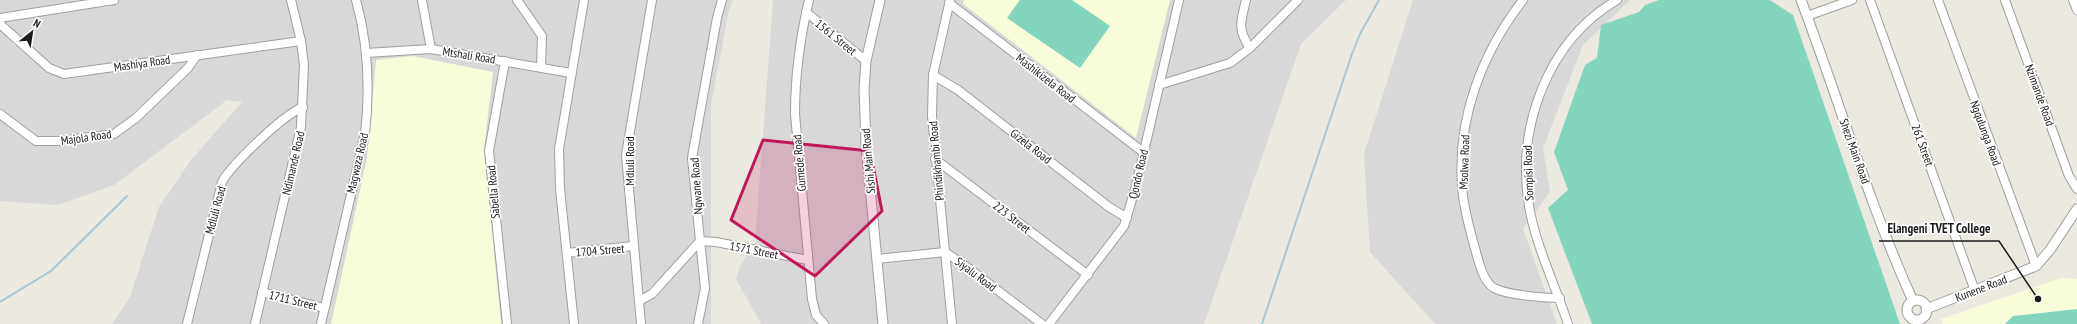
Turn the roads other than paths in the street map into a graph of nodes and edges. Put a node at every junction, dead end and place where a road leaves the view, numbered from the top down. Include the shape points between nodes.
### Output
1 (114, 0) edge
2 (291, 0) edge
3 (356, 0) edge
4 (422, 0) edge
5 (517, 0) edge
6 (584, 0) edge
7 (652, 0) edge
8 (722, 0) edge
9 (809, 0) edge
10 (880, 0) edge
11 (1178, 0) edge
12 (1246, 0) edge
13 (1298, 0) edge
14 (1522, 0) edge
15 (1617, 0) edge
16 (1801, 0) edge
17 (1852, 0) edge
18 (1870, 0) edge
19 (1938, 0) edge
20 (2005, 0) edge
21 (2073, 0) edge
22 (950, 1) edge
23 (2077, 10) edge
24 (806, 12) junction
25 (1807, 16) junction
26 (0, 18) edge
27 (0, 24) edge
28 (301, 41) junction
29 (1250, 48) junction
30 (432, 49) junction
31 (366, 53) junction
32 (197, 55) junction
33 (505, 61) junction
34 (866, 61) junction
35 (541, 67) junction
36 (571, 73) junction
37 (933, 75) junction
38 (1159, 85) junction
39 (303, 107) junction
40 (2, 119) edge
41 (1143, 152) junction
42 (935, 159) junction
43 (2077, 189) edge
44 (2077, 209) edge
45 (1127, 218) junction
46 (700, 241) junction
47 (633, 246) junction
48 (945, 252) junction
49 (567, 253) junction
50 (877, 259) junction
51 (808, 260) junction
52 (2036, 266) junction
53 (1088, 275) junction
54 (1975, 291) junction
55 (262, 292) junction
56 (1560, 298) junction
57 (639, 301) junction
58 (1913, 301) junction
59 (324, 308) junction
60 (1926, 309) junction
61 (1921, 322) edge
62 (188, 324) edge
63 (255, 324) edge
64 (321, 324) edge
65 (507, 324) edge
66 (574, 324) edge
67 (641, 324) edge
68 (698, 324) edge
69 (824, 324) edge
70 (883, 324) edge
71 (952, 324) edge
72 (1042, 324) edge
73 (1049, 324) edge
74 (1568, 324) edge

1 - 26 street
2 - 28 street, Ndimande Road
3 - 31 street, Magwaza Road
4 - 30 street
5 - 35 street via 542,36
6 - 36 street
7 - 47 street, Mdluli Road via 627,141 626,164
8 - 46 street, Ngwane Road via 692,158
9 - 24 street, Gumede Road
10 - 34 street, Sishi Main Road
11 - 38 street, Qondo Road
12 - 29 street via 1240,29
13 - 29 street
14 - 56 street, Msolwa Road via 1499,34 1476,84 1466,125 1462,186 1467,220 1487,281 1493,288
15 - 56 street, Sompisi Road via 1581,28 1554,63 1537,101 1528,136 1526,158 1529,207
16 - 25 street, Shezi Main Road
17 - 25 street
18 - 54 street, 261 Street
19 - 52 street, Ngqulunga Road
20 - 43 street, Nzimande Road via 2069,176
21 - 23 street
22 - 37 street, Phindikhambi Road
22 - 41 street, Mashikizela Road
24 - 34 street, 1561 Street
24 - 51 street, Gumede Road via 795,88 795,114
25 - 58 street, Shezi Main Road via 1870,194
27 - 32 street, Mashiya Road via 49,68 64,74
28 - 32 street, Mashiya Road
28 - 39 street, Ndimande Road via 304,64
29 - 38 street via 1222,67
30 - 31 street, Mtshali Road
30 - 33 street, Mtshali Road
31 - 59 street, Magwaza Road via 365,134
32 - 40 street, Majola Road via 188,68 136,118 114,134 44,142 29,137
33 - 35 street, Mtshali Road
33 - 65 street, Sabella Road via 489,151
34 - 50 street, Sishi Main Road via 865,122
35 - 36 street, Mtshali Road
36 - 49 street via 559,149 560,189
37 - 42 street, Phindikhambi Road
37 - 45 street, Gizela Road via 958,90 1109,207
38 - 41 street, Qondo Road
39 - 55 street, Ndimande Road via 294,160
39 - 62 street, Mdluli Road via 293,111 278,124 235,165 222,182
41 - 45 street, Qondo Road
42 - 48 street, Phindikhambi Road
42 - 53 street, 223 Street
44 - 52 street, Kunene Road via 2050,250
45 - 53 street, Qondo Road via 1121,232
46 - 51 street, 1571 Street
46 - 57 street via 655,290
46 - 68 street, Ngwane Road via 705,288
47 - 49 street, 1704 Street
47 - 57 street, Mdluli Road
48 - 50 street, Siyalu Road
48 - 71 street, Phindikhambi Road
48 - 72 street, Siyalu Road
49 - 66 street
50 - 70 street, Sishi Main Road
51 - 69 street, Gumede Road via 814,309
52 - 54 street, Kunene Road
53 - 73 street, Qondo Road
54 - 60 street, Kunene Road
55 - 59 street, 1711 Street
55 - 63 street, Ndimande Road
56 - 74 street, Sompisi Road
57 - 67 street, Mdluli Road
58 - 60 street via 1923,303
58 - 61 street via 1908,306 1908,315
59 - 64 street, Magwaza Road
60 - 61 street

